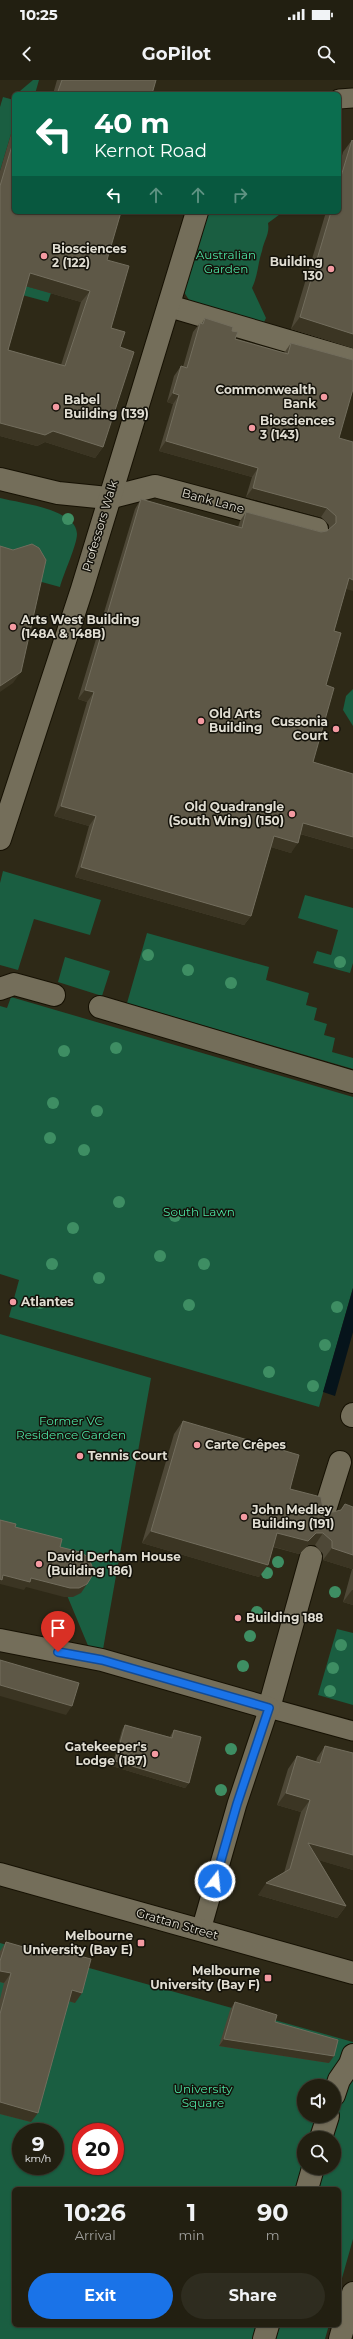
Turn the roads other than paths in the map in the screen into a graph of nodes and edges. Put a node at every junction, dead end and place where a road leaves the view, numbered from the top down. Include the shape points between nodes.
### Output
1 (341, 98) edge
2 (353, 98) edge
3 (196, 214) edge
4 (169, 306) junction
5 (353, 360) edge
6 (0, 479) edge
7 (108, 498) junction
8 (317, 529) edge
9 (0, 839) edge
10 (0, 989) edge
11 (54, 995) dead end
12 (100, 1008) dead end
13 (353, 1082) edge
14 (343, 1467) edge
15 (324, 1513) edge
16 (311, 1557) edge
17 (0, 1640) edge
18 (269, 1708) junction
19 (353, 1731) edge
20 (0, 1874) edge
21 (201, 1930) junction
22 (353, 1974) edge
23 (353, 2054) edge
24 (340, 2079) edge
25 (311, 2175) edge
26 (308, 2187) edge
27 (353, 2294) edge
28 (267, 2327) edge
29 (264, 2339) edge
30 (340, 2339) edge

1 - 2 lane
3 - 4 street, Professors Walk
4 - 5 street
4 - 7 street, Professors Walk
6 - 7 street via 58,493
7 - 8 street, Bank Lane via 155,486
7 - 9 street, Professors Walk
10 - 11 street via 14,984
12 - 13 street
14 - 15 street
16 - 18 street
17 - 18 street via 102,1660
18 - 19 lane
18 - 21 lane via 237,1804
20 - 21 street, Grattan Street
21 - 22 street, Grattan Street
23 - 24 street via 350,2064
25 - 26 street
27 - 30 street
28 - 29 street

